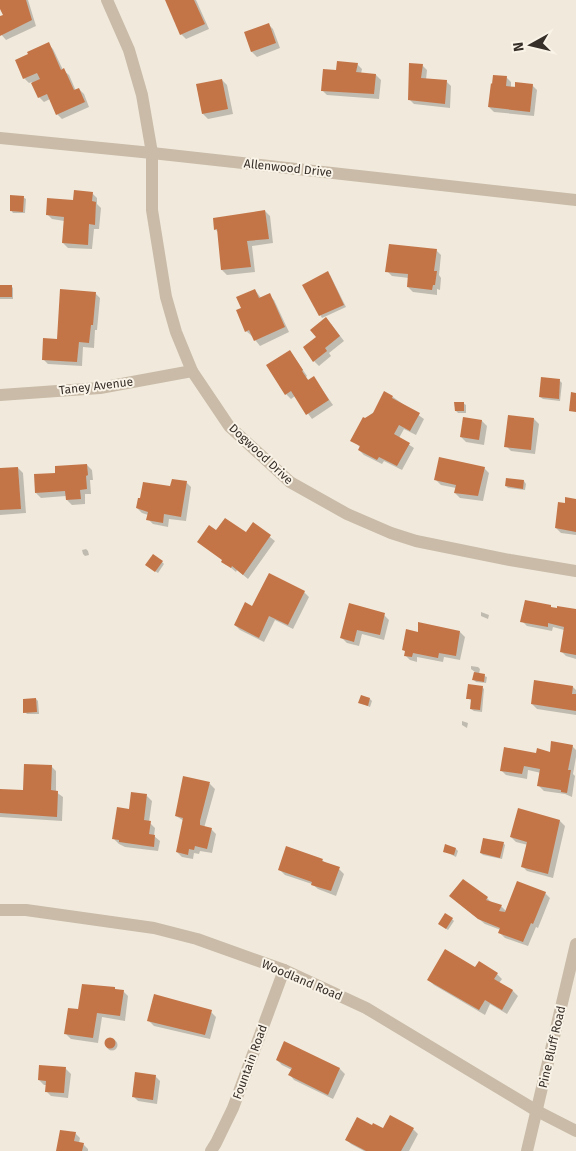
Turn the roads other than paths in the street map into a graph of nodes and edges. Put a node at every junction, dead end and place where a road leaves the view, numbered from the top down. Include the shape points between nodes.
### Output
1 (107, 0) edge
2 (0, 138) edge
3 (152, 153) junction
4 (576, 200) edge
5 (192, 371) junction
6 (0, 394) edge
7 (576, 571) edge
8 (0, 910) edge
9 (576, 944) edge
10 (284, 970) junction
11 (537, 1111) junction
12 (576, 1131) edge
13 (211, 1151) edge
14 (527, 1151) edge

1 - 3 street, Dogwood Drive via 129,50 142,95
2 - 3 street, Allenwood Drive
3 - 4 street, Allenwood Drive
3 - 5 street, Dogwood Drive via 152,210 163,280 176,332
5 - 6 street, Taney Avenue via 100,388
5 - 7 street, Dogwood Drive via 230,426 290,482 347,514 416,541
8 - 10 street, Woodland Road via 26,910 154,928 197,939
9 - 11 street, Pine Bluff Road
10 - 11 street, Woodland Road via 366,1008
10 - 13 street, Fountain Road via 233,1108
11 - 12 street, Woodland Road
11 - 14 street, Pine Bluff Road

